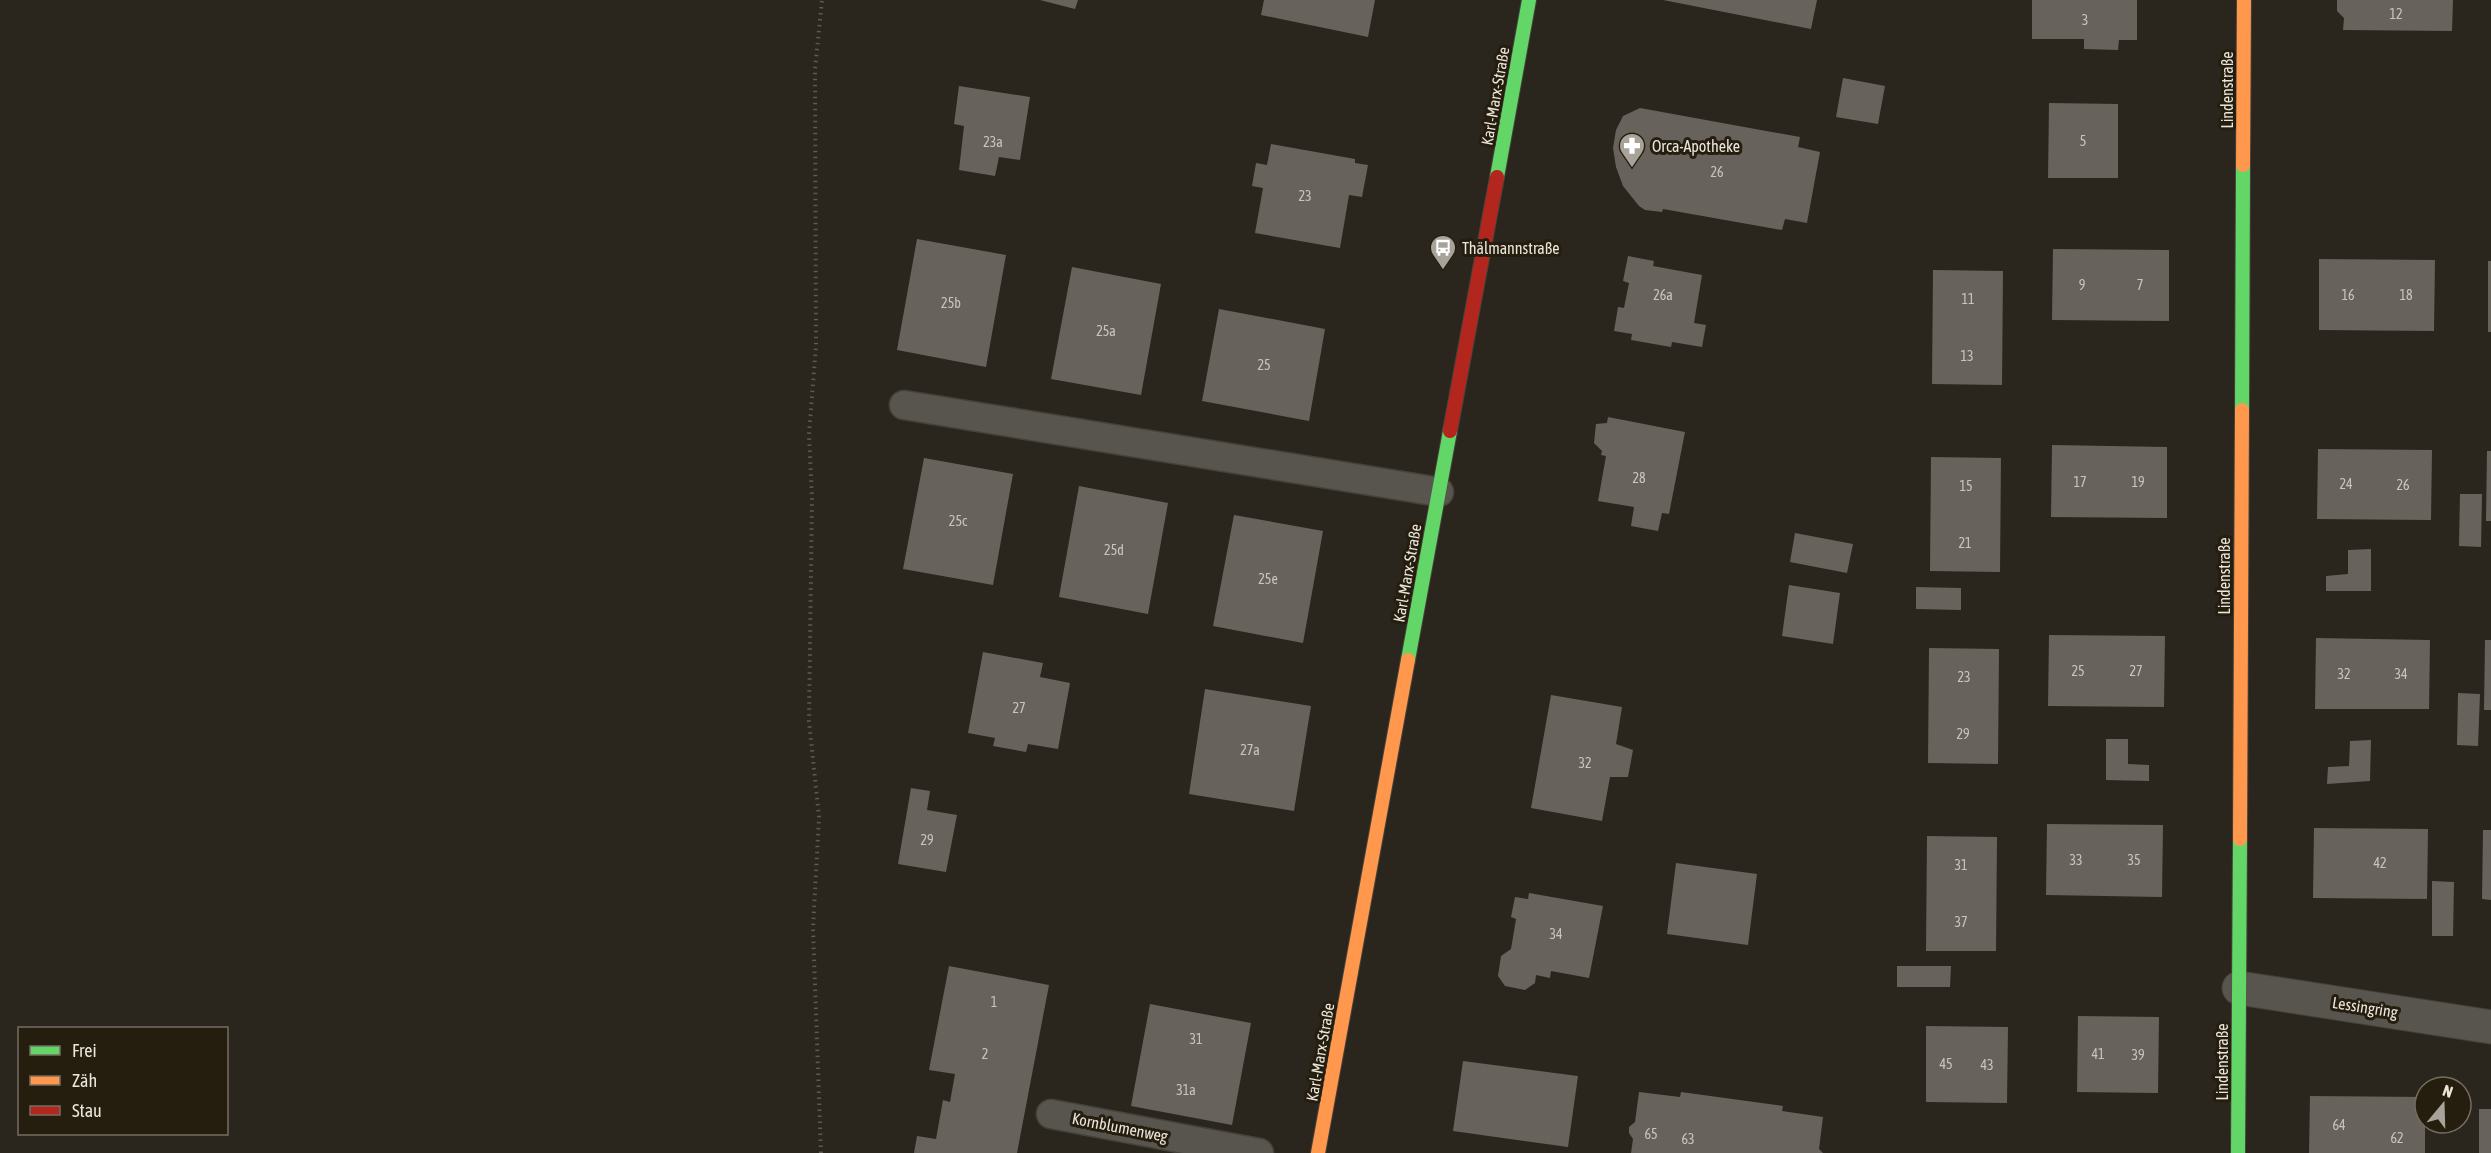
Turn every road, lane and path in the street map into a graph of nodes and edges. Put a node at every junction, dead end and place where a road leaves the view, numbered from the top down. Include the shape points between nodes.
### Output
1 (822, 0) edge
2 (1529, 0) edge
3 (2244, 0) edge
4 (904, 405) dead end
5 (1439, 492) junction
6 (2239, 988) junction
7 (2491, 1027) edge
8 (1051, 1114) dead end
9 (821, 1153) edge
10 (1259, 1153) edge
11 (1318, 1153) edge
12 (2238, 1153) edge

1 - 9 path via 815,69 816,346 809,434 812,498 809,721 819,817 813,929
2 - 5 main road, Karl-Marx-Straße
3 - 6 main road, Lindenstraße
4 - 5 lane
5 - 11 main road, Karl-Marx-Straße
6 - 7 street, Lessingring
6 - 12 main road, Lindenstraße
8 - 10 lane, Kornblumenweg

